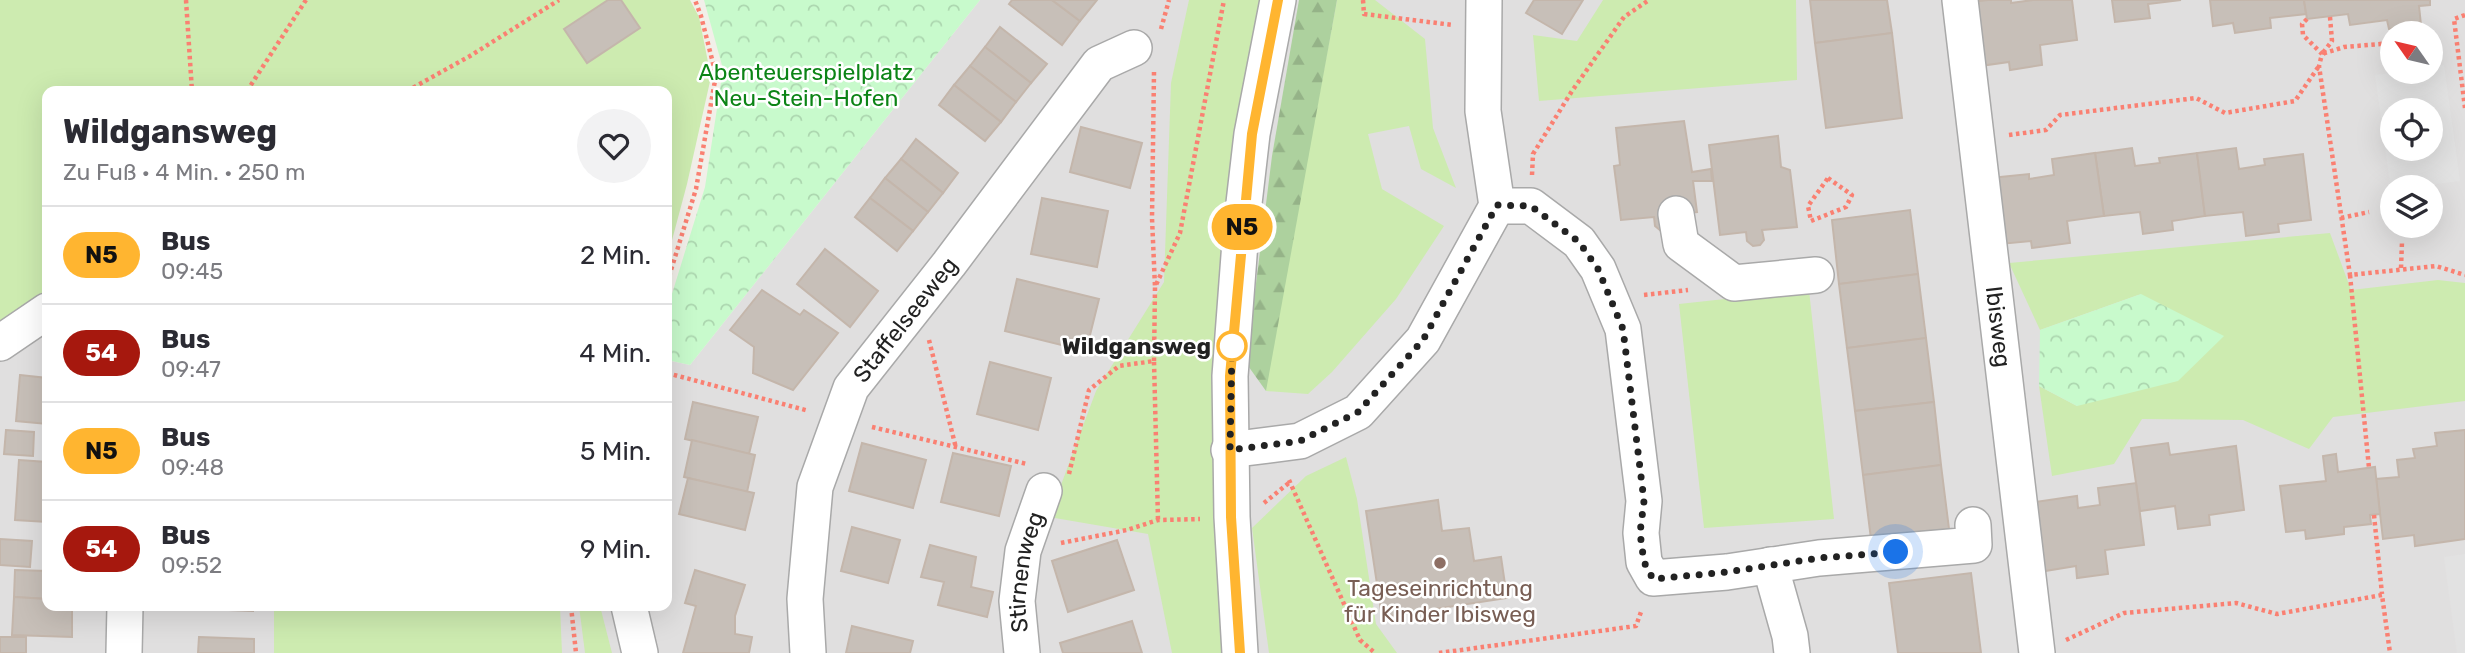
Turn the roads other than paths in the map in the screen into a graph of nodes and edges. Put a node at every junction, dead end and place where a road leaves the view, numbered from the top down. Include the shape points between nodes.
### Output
1 (1278, 0) edge
2 (1960, 0) edge
3 (1484, 15) edge
4 (1144, 57) road end
5 (1497, 205) junction
6 (1676, 214) dead end
7 (1816, 275) dead end
8 (42, 314) edge
9 (0, 343) edge
10 (1230, 450) junction
11 (1044, 491) road end
12 (1973, 525) dead end
13 (1770, 565) junction
14 (125, 611) edge
15 (630, 611) edge
16 (2050, 647) edge
17 (124, 653) edge
18 (640, 653) edge
19 (808, 653) edge
20 (1022, 653) edge
21 (1240, 653) edge
22 (1792, 653) edge

1 - 10 street via 1252,134 1243,215 1230,376
2 - 16 street, Ibisweg
3 - 5 street via 1483,111
4 - 19 street, Staffelseeweg via 1099,64 851,388 815,487 805,599
5 - 10 street via 1423,340 1358,412 1300,441
5 - 13 street via 1531,206 1579,242 1598,269 1611,300 1623,329 1644,501 1640,533 1644,562 1653,579
6 - 7 street via 1681,244 1734,283
8 - 9 street
10 - 21 street
11 - 20 street, Stirnenweg via 1023,551 1017,601
12 - 13 street via 1974,545
13 - 22 street
14 - 17 street
15 - 18 street

